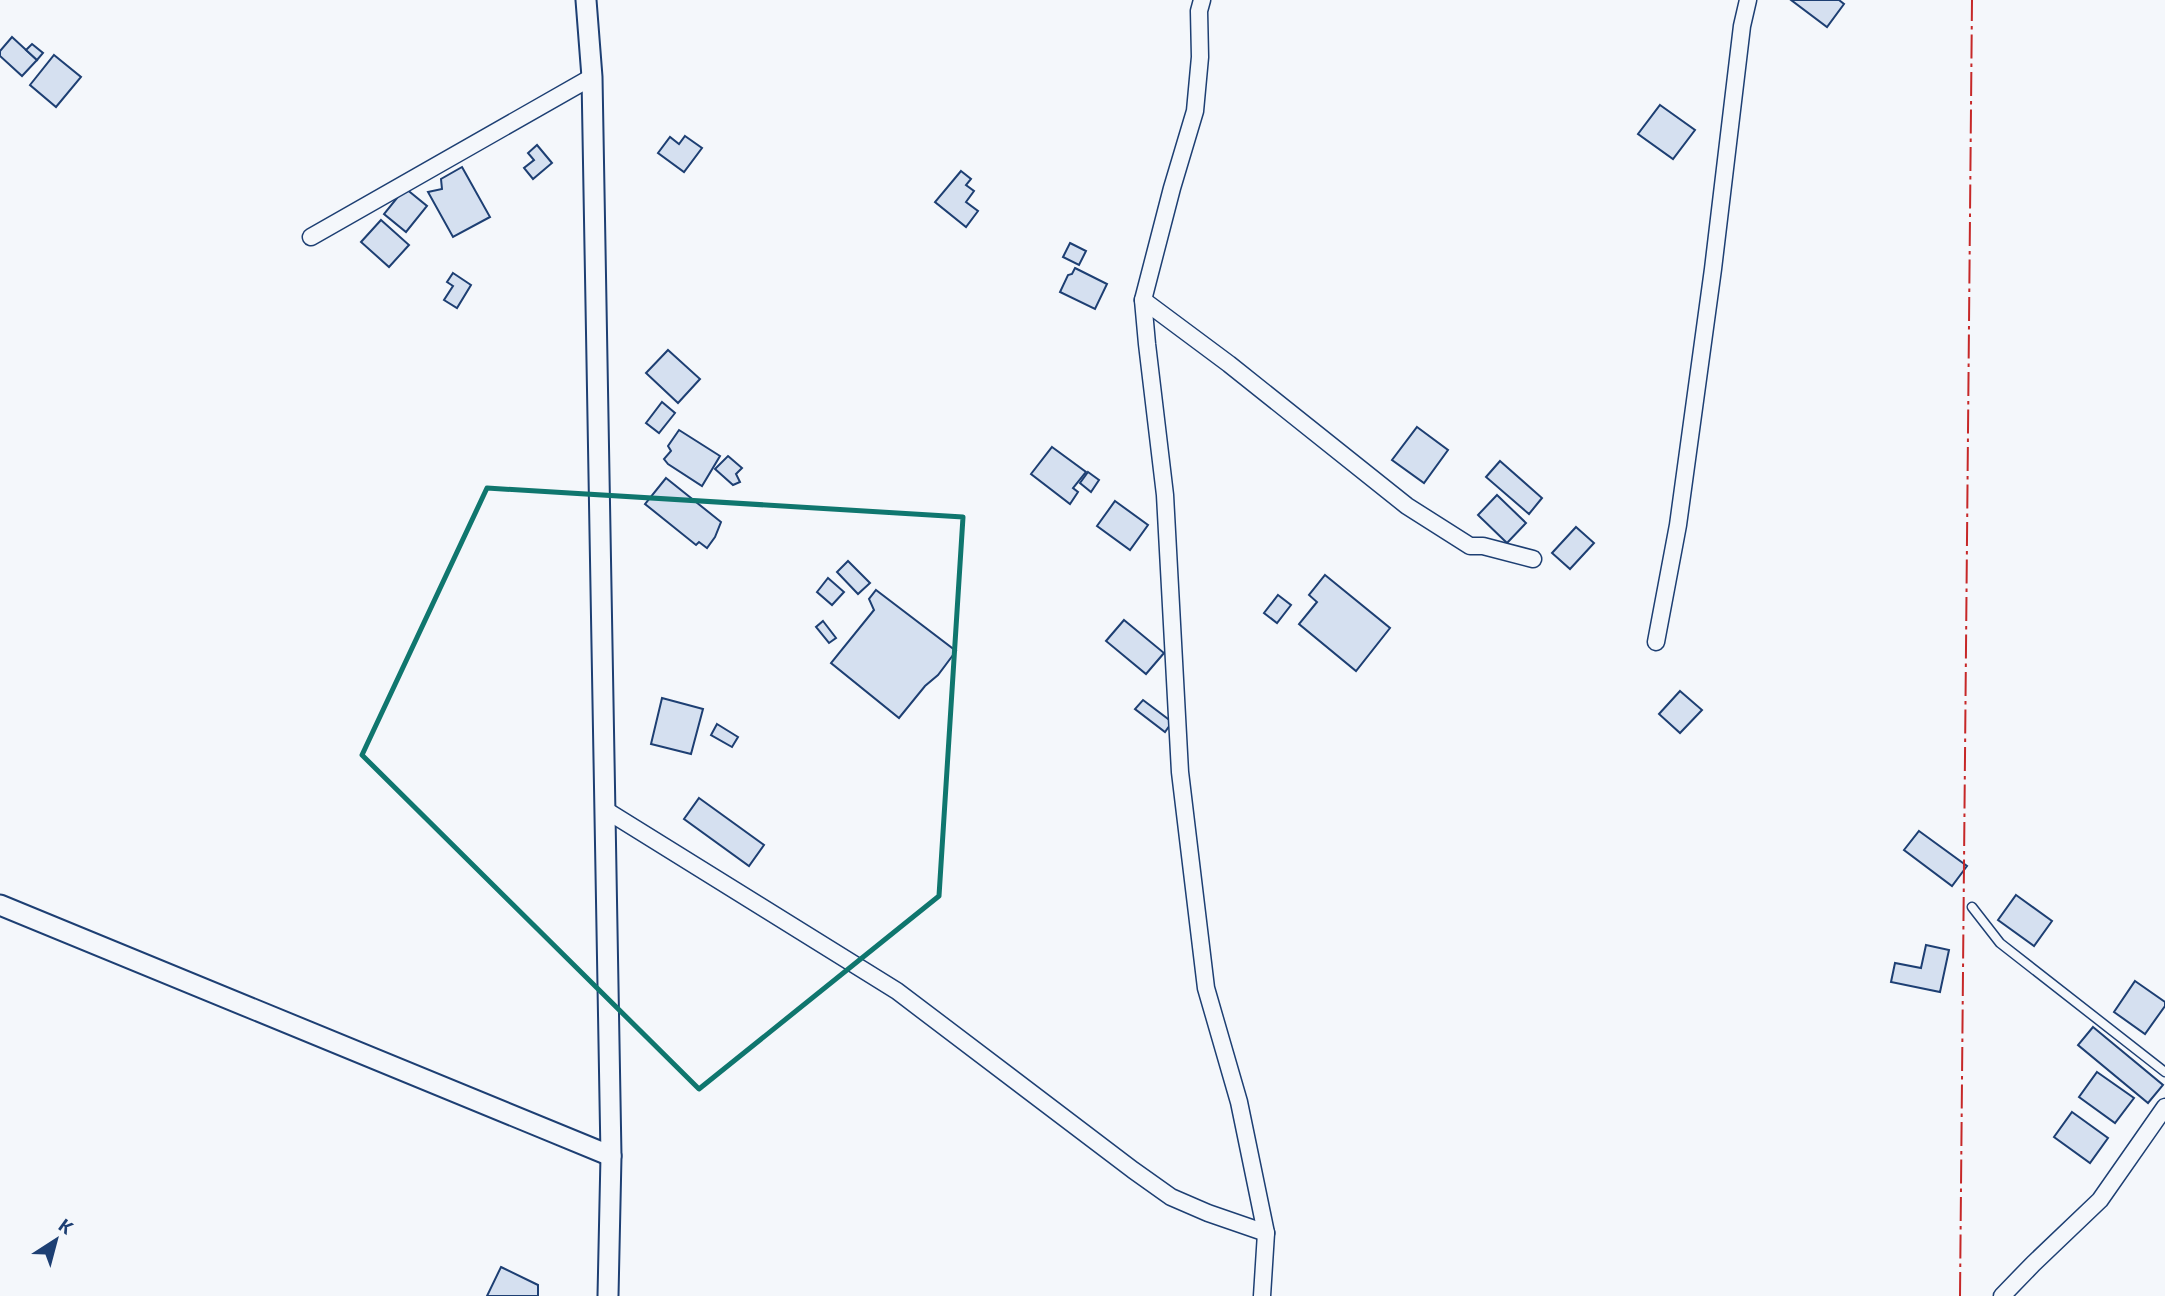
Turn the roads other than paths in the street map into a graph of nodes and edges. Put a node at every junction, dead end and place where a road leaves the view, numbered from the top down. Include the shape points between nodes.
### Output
1 (586, 0) edge
2 (1202, 0) edge
3 (1748, 0) edge
4 (592, 77) junction
5 (311, 237) dead end
6 (1143, 300) junction
7 (1533, 559) dead end
8 (1656, 642) dead end
9 (604, 809) junction
10 (0, 905) edge
11 (1972, 907) dead end
12 (2165, 1072) edge
13 (2165, 1107) edge
14 (611, 1156) junction
15 (1266, 1233) junction
16 (608, 1296) edge
17 (1262, 1296) edge
18 (2002, 1296) edge

1 - 4 street
2 - 6 street via 1195,111
3 - 8 street via 1678,525
4 - 5 street
4 - 9 street
6 - 7 street via 1407,506 1470,546
6 - 15 street via 1165,495 1180,772 1206,988 1239,1102
9 - 14 street
9 - 15 street via 897,991 1171,1197
10 - 14 street
11 - 12 lane via 2000,943
13 - 18 street via 2100,1200
14 - 16 street
15 - 17 street

